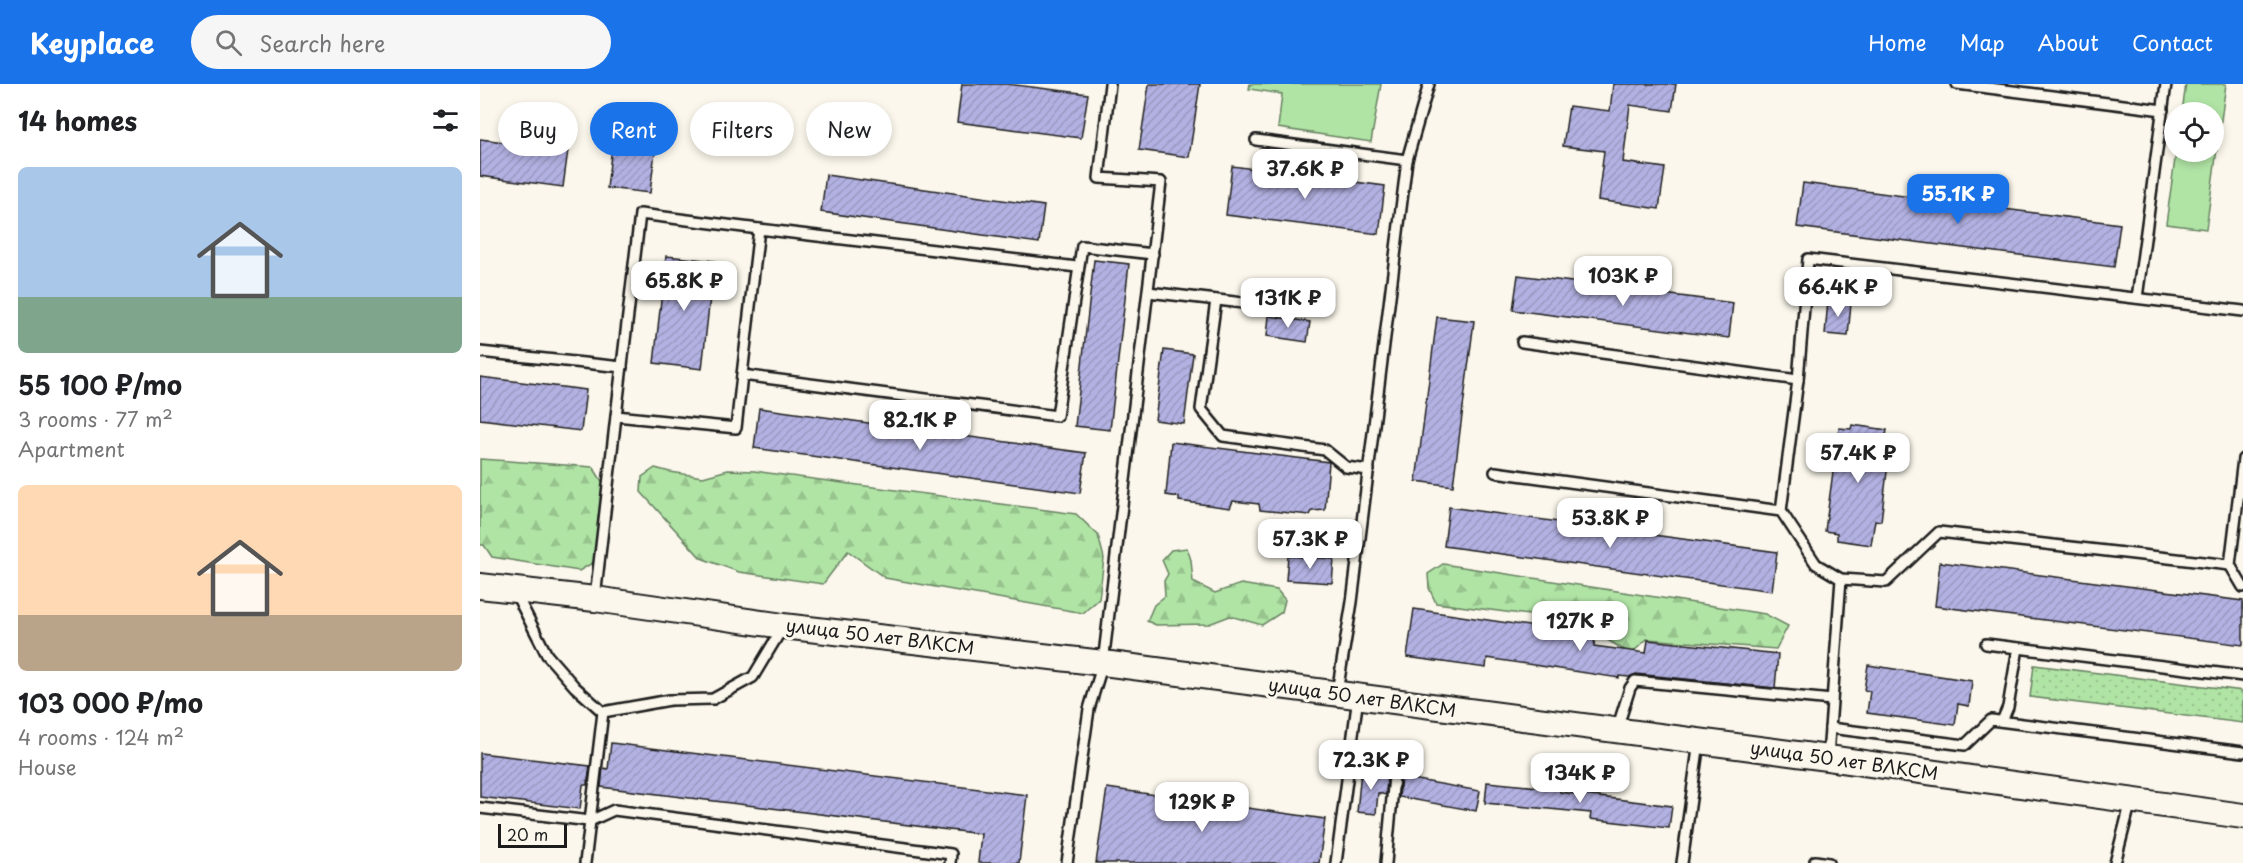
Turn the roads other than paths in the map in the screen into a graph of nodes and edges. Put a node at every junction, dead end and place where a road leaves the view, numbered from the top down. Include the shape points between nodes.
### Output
1 (1110, 84) edge
2 (1429, 84) edge
3 (1957, 84) edge
4 (2166, 84) edge
5 (2163, 110) junction
6 (1256, 140) dead end
7 (1407, 160) junction
8 (759, 229) junction
9 (1153, 254) junction
10 (1077, 267) junction
11 (1148, 292) junction
12 (2137, 298) junction
13 (1216, 300) junction
14 (1252, 304) dead end
15 (2243, 311) edge
16 (1522, 342) dead end
17 (480, 352) edge
18 (622, 367) junction
19 (742, 375) junction
20 (1798, 380) junction
21 (616, 416) junction
22 (2243, 459) edge
23 (1369, 470) junction
24 (1494, 472) dead end
25 (1781, 511) junction
26 (2230, 565) junction
27 (1841, 579) junction
28 (480, 586) edge
29 (2243, 587) edge
30 (514, 590) junction
31 (595, 599) junction
32 (783, 626) junction
33 (1986, 644) dead end
34 (2018, 648) junction
35 (1104, 663) junction
36 (2243, 676) edge
37 (1347, 696) junction
38 (1832, 700) junction
39 (603, 712) junction
40 (2002, 722) junction
41 (1830, 728) junction
42 (1616, 731) junction
43 (1699, 742) junction
44 (2243, 752) edge
45 (1396, 755) dead end
46 (1828, 758) junction
47 (2131, 801) junction
48 (480, 808) edge
49 (2243, 816) edge
50 (590, 821) junction
51 (1815, 861) dead end
52 (585, 863) edge
53 (950, 863) edge
54 (1067, 863) edge
55 (1336, 863) edge
56 (1386, 863) edge
57 (1682, 863) edge
58 (1829, 863) edge
59 (2115, 863) edge

1 - 9 lane via 1099,178 1161,182
2 - 7 lane
3 - 5 lane
4 - 5 lane
5 - 12 lane
6 - 7 lane
7 - 23 lane
8 - 10 lane
8 - 18 lane via 640,214
8 - 19 lane
9 - 10 lane via 1082,246
9 - 11 lane
10 - 19 lane via 1057,416
11 - 13 lane
11 - 35 lane
12 - 15 lane
12 - 20 lane via 1808,259
13 - 14 lane
13 - 23 lane via 1201,409 1223,436 1325,450 1346,467
16 - 20 lane
17 - 18 lane
18 - 21 lane
19 - 21 lane via 736,429
20 - 25 lane
21 - 31 lane
22 - 26 lane
23 - 37 lane via 1352,602
24 - 25 lane
25 - 27 lane via 1816,564
26 - 27 lane via 1939,532 1886,582
26 - 29 lane
27 - 38 lane
28 - 30 street, улица 50 лет ВЛКСМ
30 - 31 street, улица 50 лет ВЛКСМ
30 - 39 lane via 547,655 574,687
31 - 32 street, улица 50 лет ВЛКСМ
32 - 35 street, улица 50 лет ВЛКСМ
32 - 39 lane via 753,677 713,699 670,700
33 - 34 lane
34 - 36 lane
34 - 40 lane
35 - 37 street, улица 50 лет ВЛКСМ
35 - 54 lane via 1089,709
37 - 42 street, улица 50 лет ВЛКСМ
37 - 55 lane
38 - 41 lane
38 - 42 lane via 1635,681
39 - 50 lane
40 - 41 lane via 1991,720 1965,745
40 - 44 lane
41 - 46 lane
42 - 43 street, улица 50 лет ВЛКСМ
43 - 46 street, улица 50 лет ВЛКСМ
43 - 57 lane
45 - 56 lane
46 - 47 street, улица 50 лет ВЛКСМ
47 - 49 street, улица 50 лет ВЛКСМ
47 - 59 lane
48 - 50 lane
50 - 52 lane
50 - 53 lane via 614,810 951,854
51 - 58 lane

